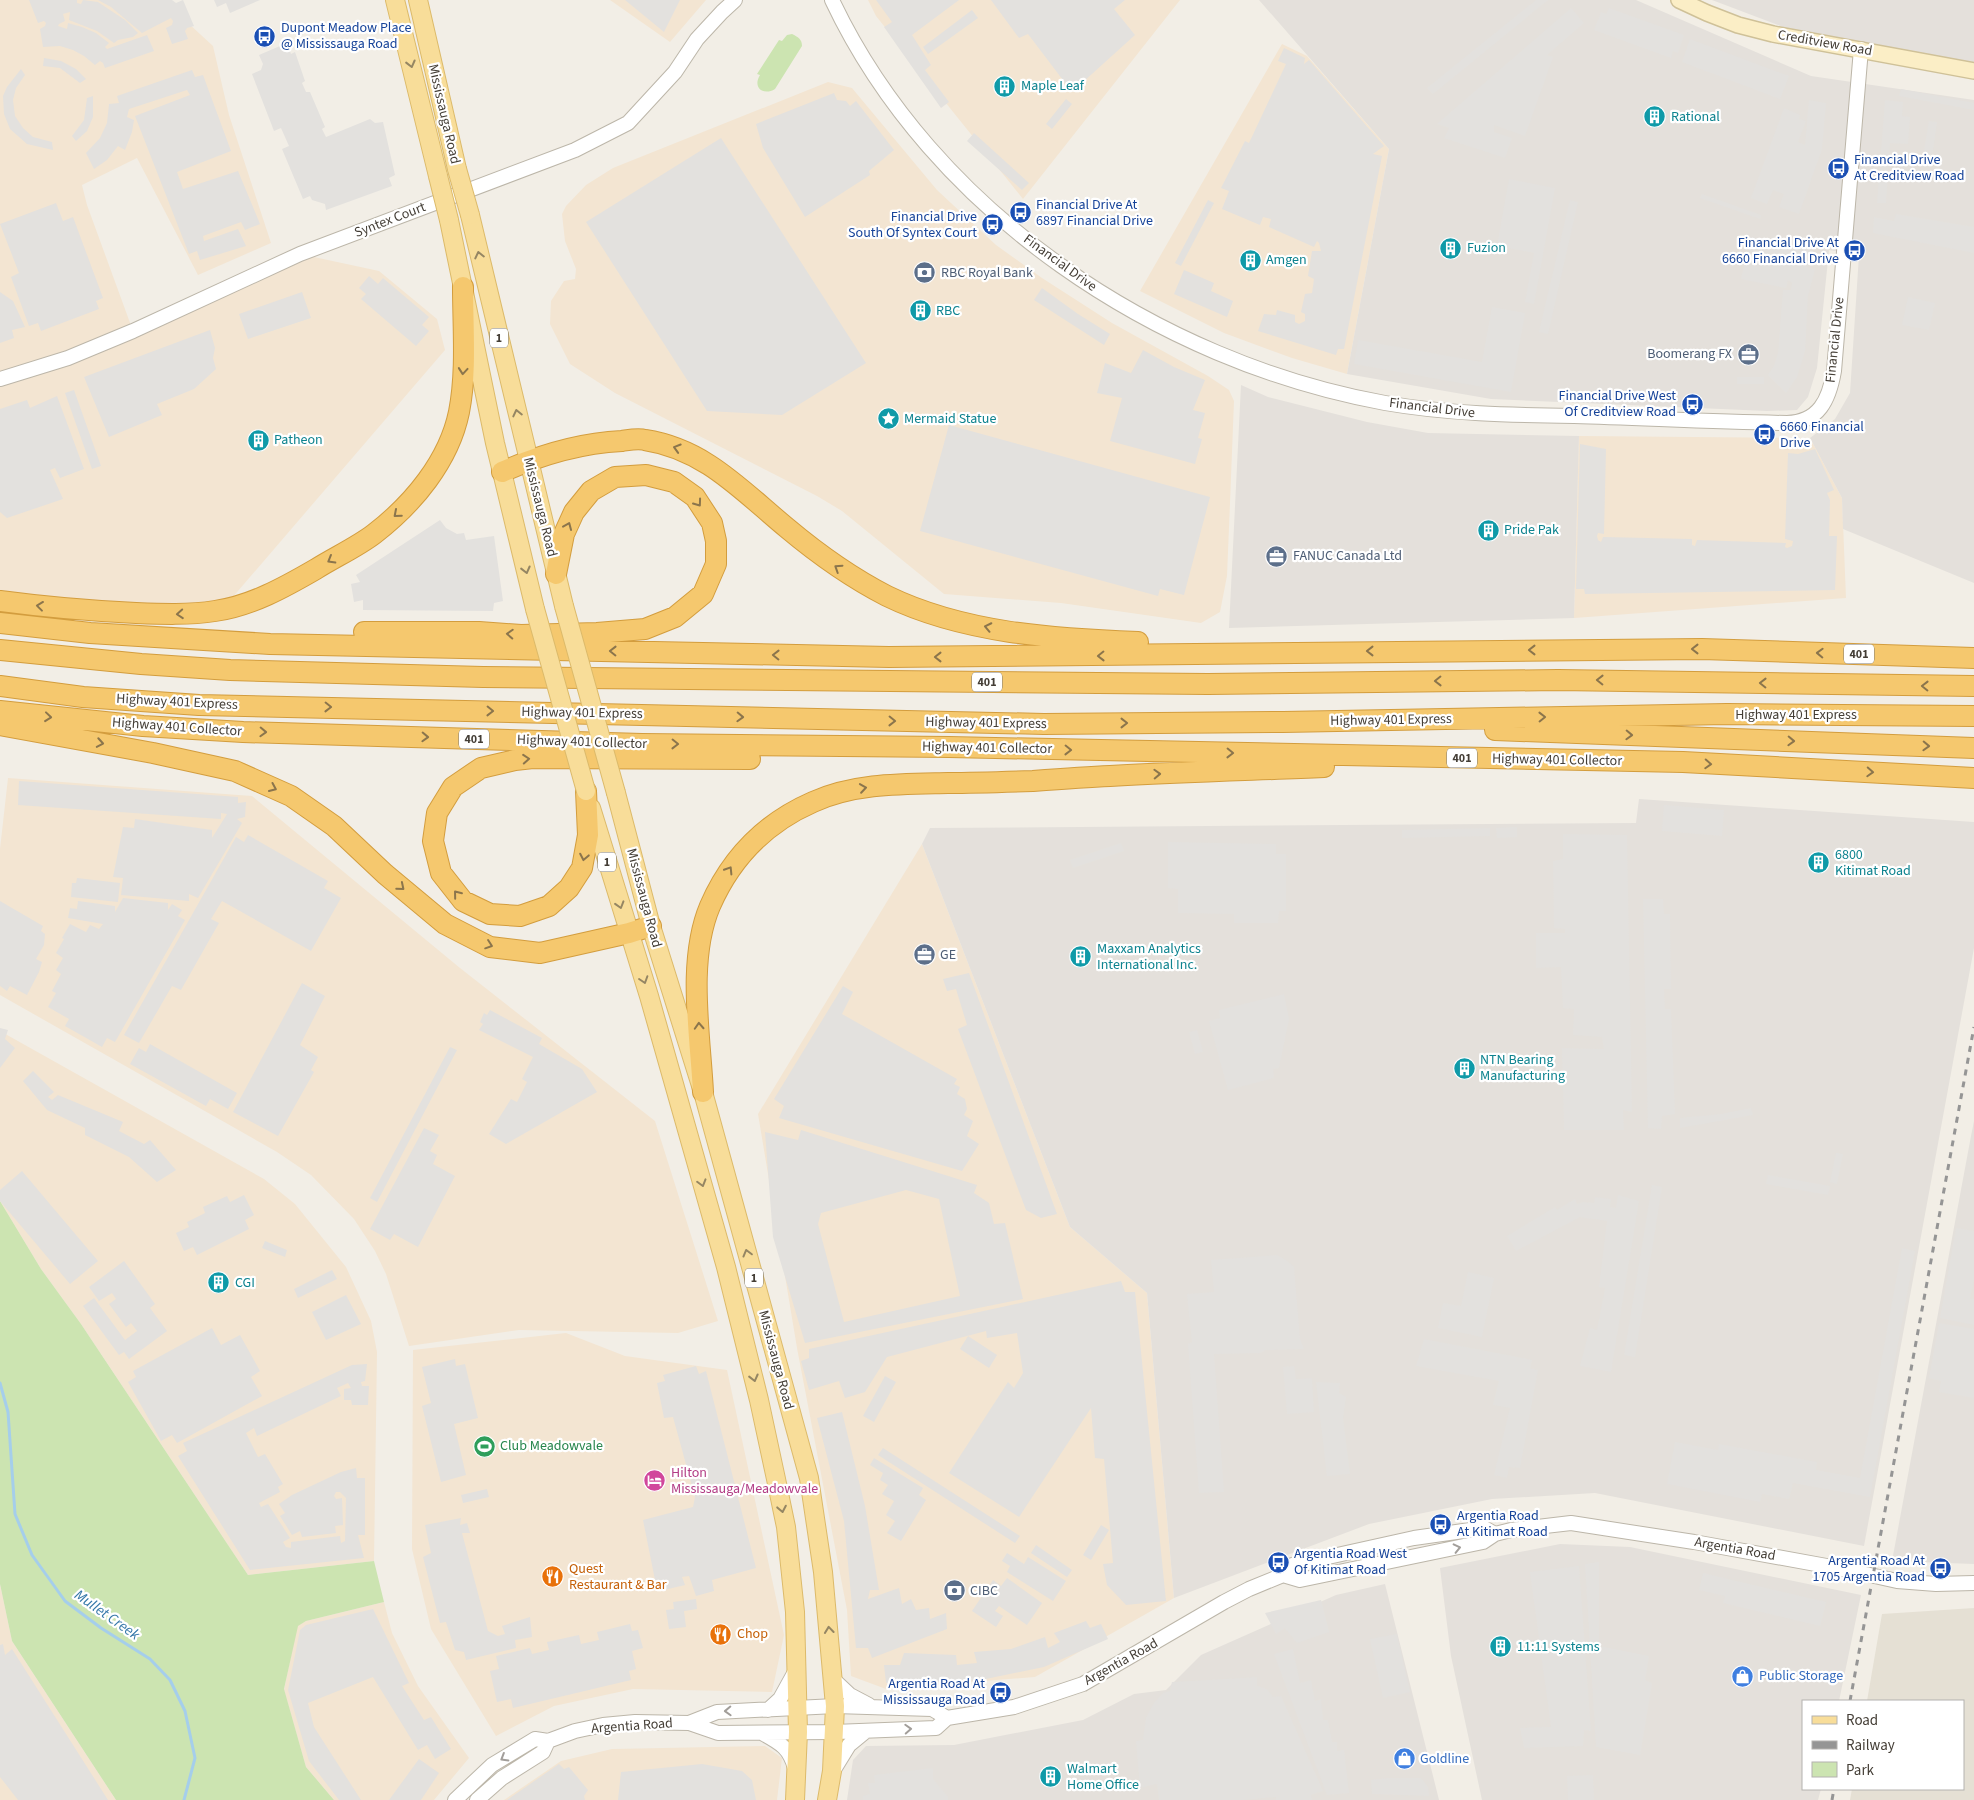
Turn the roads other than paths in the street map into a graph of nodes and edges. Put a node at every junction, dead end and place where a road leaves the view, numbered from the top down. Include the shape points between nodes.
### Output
1 (395, 0) edge
2 (418, 0) edge
3 (735, 0) edge
4 (832, 0) edge
5 (1679, 0) edge
6 (1861, 49) junction
7 (1974, 71) edge
8 (463, 287) junction
9 (0, 379) edge
10 (528, 460) junction
11 (502, 472) junction
12 (556, 574) junction
13 (0, 601) edge
14 (0, 623) edge
15 (142, 636) junction
16 (0, 650) edge
17 (1342, 651) junction
18 (1974, 658) edge
19 (0, 686) edge
20 (1974, 686) edge
21 (0, 711) edge
22 (1974, 716) edge
23 (1283, 722) junction
24 (0, 725) edge
25 (949, 747) junction
26 (1974, 748) edge
27 (1682, 762) junction
28 (1974, 778) edge
29 (586, 791) junction
30 (651, 926) junction
31 (629, 933) junction
32 (703, 1092) junction
33 (1974, 1583) edge
34 (798, 1666) junction
35 (833, 1678) junction
36 (835, 1706) junction
37 (869, 1706) junction
38 (798, 1708) junction
39 (768, 1710) junction
40 (947, 1718) junction
41 (689, 1722) junction
42 (761, 1732) junction
43 (798, 1732) junction
44 (834, 1732) junction
45 (866, 1732) junction
46 (548, 1741) junction
47 (796, 1771) junction
48 (832, 1771) junction
49 (455, 1800) edge
50 (477, 1800) edge
51 (795, 1800) edge
52 (827, 1800) edge

1 -> 8 main road, Mississauga Road / 1, bridge
10 -> 2 main road, Mississauga Road / 1, bridge
3 - 9 street, Syntex Court via 697,39 675,72 628,123 575,150 300,254 133,332 68,358
4 - 6 street, Financial Drive via 885,90 930,147 967,186 1026,239 1106,297 1178,336 1232,360 1293,381 1388,404 1496,415 1787,423 1808,418 1819,410 1828,396 1834,371
5 - 6 main road, Creditview Road via 1707,13 1773,34
6 - 7 main road, Creditview Road
8 - 11 main road, Mississauga Road / 1
8 -> 13 highway via 464,365 459,413 428,480 403,509 373,535 287,585 254,600 216,611 170,614 80,611
10 - 11 highway
10 - 12 main road, Mississauga Road / 1
17 -> 10 highway via 1092,641 953,620 903,603 850,576 794,534 722,472 684,450 643,439 608,442
11 -> 29 main road, Mississauga Road / 1, bridge
12 -> 15 highway via 564,534 574,512 591,491 615,477 646,475 674,482 694,497 712,523 716,564 703,594 675,617 646,629 549,634 368,632
12 - 30 main road, Mississauga Road / 1, bridge
14 - 15 highway, 401
17 -> 15 highway, 401 via 889,657 270,644
20 -> 16 highway, 401 via 1558,680 1198,684 483,677 230,670
18 -> 17 highway, 401 via 1702,648
19 -> 23 highway, Highway 401 Express / 401 via 83,697 199,705 1025,724
21 -> 25 highway, Highway 401 Collector / 401 via 143,726 242,732 642,744
23 -> 22 highway, Highway 401 Express / 401 via 1726,714
23 -> 26 highway
24 -> 31 highway via 235,771 291,796 334,826 445,924 490,946 540,953
25 -> 27 highway, Highway 401 Collector / 401
29 -> 25 highway via 588,836 582,868 569,888 549,906 520,916 490,914 463,901 440,874 434,832 437,813 452,787 482,768 514,760 748,759
27 -> 28 highway, Highway 401 Collector / 401
32 -> 27 highway via 696,975 709,908 731,866 743,851 763,832 813,801 861,788 905,784 1339,767
29 -> 31 main road, Mississauga Road / 1
30 - 31 highway
30 - 32 main road, Mississauga Road / 1
31 -> 34 main road, Mississauga Road / 1 via 726,1267 759,1400 786,1527
35 -> 32 main road, Mississauga Road / 1 via 823,1572 809,1478
33 - 40 street, Argentia Road via 1897,1581 1843,1568 1571,1523 1495,1534 1484,1528 1380,1544 1292,1565 1283,1575 1224,1602 1083,1684 1014,1707
34 - 38 main road, Mississauga Road / 1
34 - 39 street via 780,1699
35 - 36 main road, Mississauga Road / 1
35 - 37 street
36 - 37 street, Argentia Road
36 - 38 street, Argentia Road
36 - 44 main road, Mississauga Road / 1
37 - 40 street, Argentia Road via 932,1709
38 - 39 street, Argentia Road
38 - 43 main road, Mississauga Road / 1
39 -> 41 street, Argentia Road via 717,1712
45 -> 40 street, Argentia Road via 936,1728
41 - 42 street, Argentia Road via 718,1733
41 - 46 street, Argentia Road via 603,1725
42 - 43 street, Argentia Road
42 - 47 street via 786,1749
43 - 44 street, Argentia Road
43 - 47 main road, Mississauga Road / 1
44 - 45 street, Argentia Road
44 - 48 main road, Mississauga Road / 1
45 - 48 street via 848,1746
46 -> 49 street, Argentia Road via 535,1739 492,1765
46 - 50 street, Argentia Road via 544,1752 502,1778
47 - 51 main road, Mississauga Road / 1
48 - 52 main road, Mississauga Road / 1

